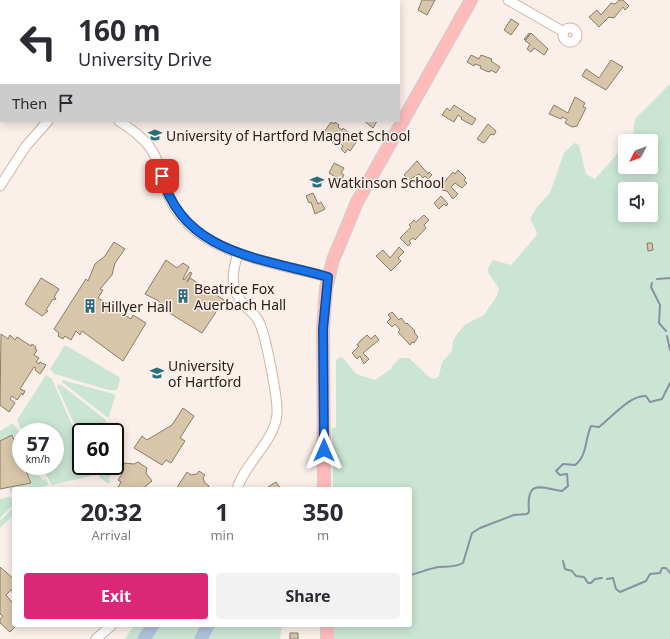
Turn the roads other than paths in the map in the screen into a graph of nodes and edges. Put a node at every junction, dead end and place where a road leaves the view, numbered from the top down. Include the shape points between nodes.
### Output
1 (470, 0) edge
2 (508, 0) edge
3 (564, 32) dead end
4 (47, 122) edge
5 (120, 122) edge
6 (0, 186) edge
7 (238, 253) junction
8 (328, 277) junction
9 (238, 487) edge
10 (324, 487) edge
11 (110, 627) edge
12 (327, 627) edge
13 (96, 639) edge
14 (327, 639) edge

1 - 8 main road via 357,202 339,241
2 - 3 street
4 - 6 street via 26,146
5 - 7 street via 152,150 170,200 186,223 210,241
7 - 8 street
7 - 9 street via 232,274 234,288 238,298 253,312 260,323 277,413 272,430
8 - 10 main road via 323,329
11 - 13 street
12 - 14 main road

